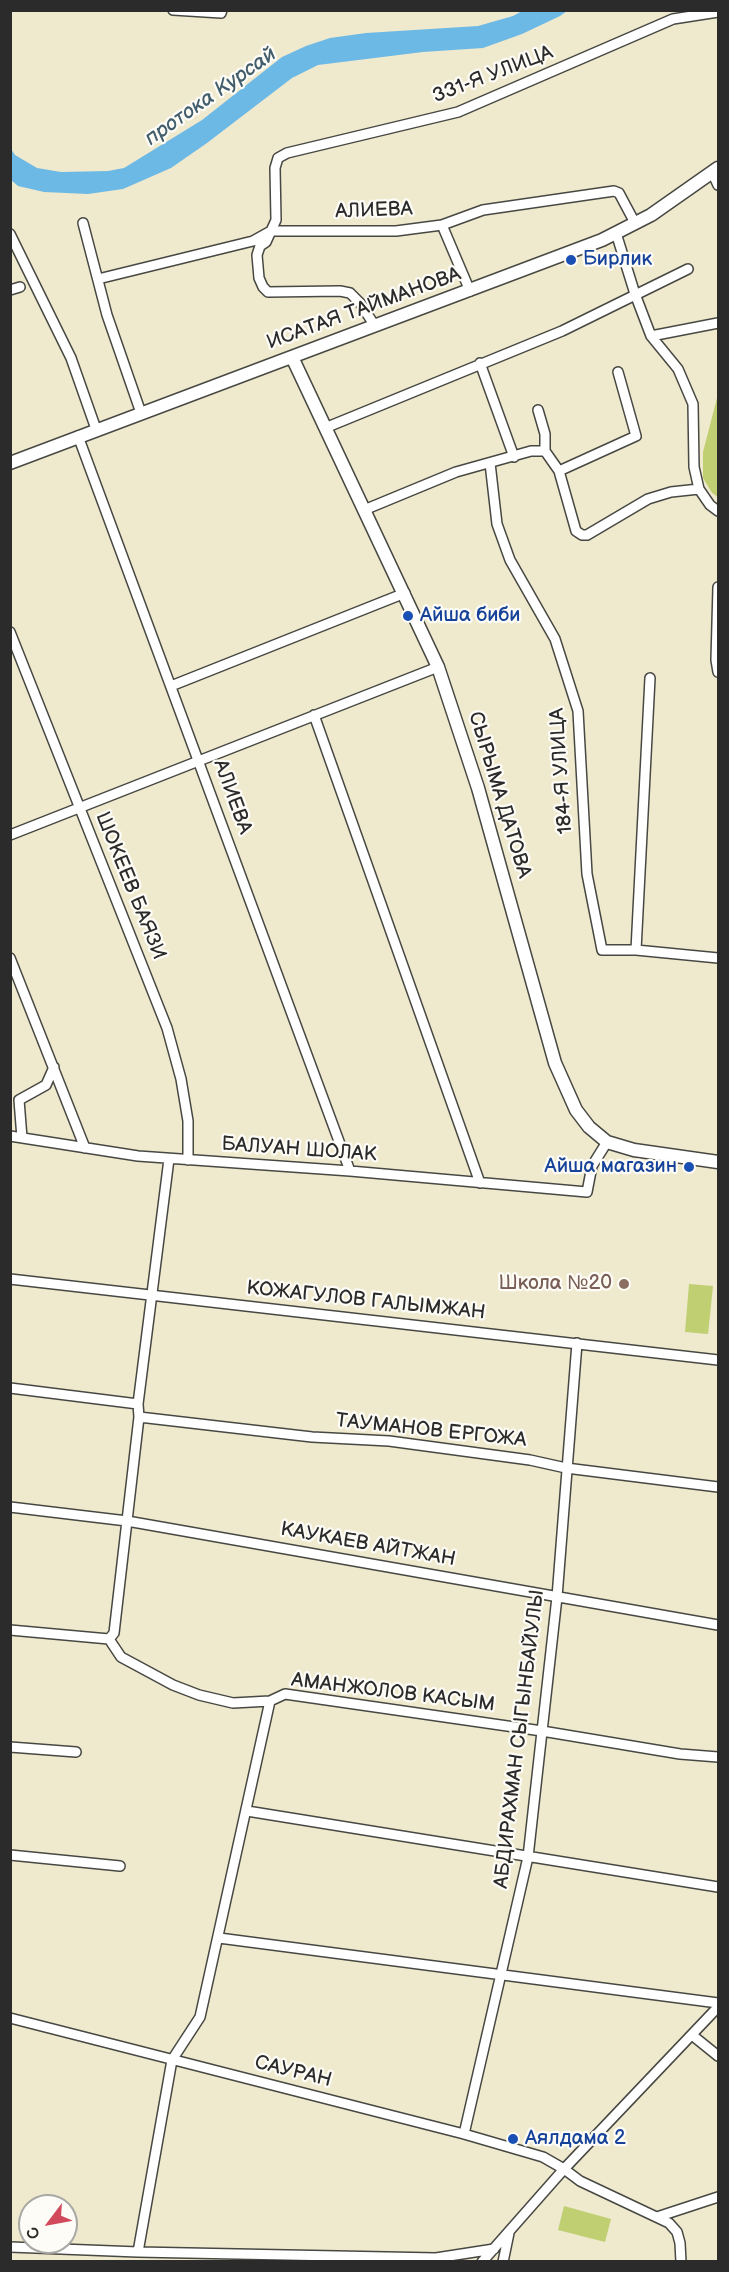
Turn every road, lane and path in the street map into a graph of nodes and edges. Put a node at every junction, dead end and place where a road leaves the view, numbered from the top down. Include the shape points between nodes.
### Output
1 (173, 10) edge
2 (221, 12) edge
3 (718, 12) edge
4 (715, 170) edge
5 (718, 185) edge
6 (83, 223) dead end
7 (635, 223) junction
8 (442, 225) junction
9 (271, 231) junction
10 (615, 233) junction
11 (10, 234) edge
12 (688, 269) dead end
13 (98, 279) junction
14 (470, 291) junction
15 (635, 294) junction
16 (718, 323) edge
17 (375, 326) junction
18 (651, 336) junction
19 (292, 357) junction
20 (480, 363) junction
21 (618, 372) dead end
22 (538, 410) dead end
23 (141, 413) junction
24 (325, 428) junction
25 (96, 429) junction
26 (78, 436) junction
27 (545, 451) junction
28 (514, 456) junction
29 (10, 462) edge
30 (490, 463) junction
31 (559, 471) junction
32 (699, 489) junction
33 (364, 510) junction
34 (718, 511) edge
35 (718, 587) edge
36 (405, 593) junction
37 (10, 632) edge
38 (438, 667) junction
39 (718, 672) edge
40 (650, 678) dead end
41 (171, 686) junction
42 (314, 715) junction
43 (199, 762) junction
44 (80, 807) junction
45 (10, 835) edge
46 (636, 950) junction
47 (10, 958) edge
48 (718, 958) edge
49 (54, 1067) junction
50 (10, 1136) edge
51 (22, 1138) junction
52 (607, 1142) junction
53 (85, 1148) junction
54 (169, 1159) junction
55 (188, 1160) junction
56 (718, 1162) edge
57 (351, 1171) junction
58 (480, 1183) junction
59 (10, 1279) edge
60 (153, 1296) junction
61 (577, 1343) junction
62 (718, 1360) edge
63 (10, 1388) edge
64 (138, 1404) junction
65 (139, 1417) junction
66 (566, 1468) junction
67 (718, 1487) edge
68 (10, 1507) edge
69 (127, 1521) junction
70 (557, 1597) junction
71 (718, 1625) edge
72 (10, 1630) edge
73 (109, 1638) junction
74 (270, 1701) junction
75 (542, 1731) junction
76 (10, 1747) edge
77 (76, 1752) dead end
78 (718, 1757) edge
79 (247, 1811) junction
80 (10, 1855) edge
81 (528, 1857) junction
82 (120, 1866) dead end
83 (718, 1887) edge
84 (219, 1938) junction
85 (501, 1974) junction
86 (718, 2005) edge
87 (10, 2018) edge
88 (692, 2035) junction
89 (718, 2056) edge
90 (172, 2060) junction
91 (465, 2134) junction
92 (564, 2169) junction
93 (718, 2197) edge
94 (657, 2217) junction
95 (510, 2231) junction
96 (10, 2247) edge
97 (494, 2249) junction
98 (138, 2252) junction
99 (482, 2262) edge
100 (503, 2262) edge
101 (681, 2262) edge

1 - 2 street
3 - 9 street, 331-Я УЛИЦА via 673,19 458,112 287,153 278,158 275,168 276,220
4 - 5 street
4 - 7 street, ИСАТАЯ ТАЙМАНОВА
6 - 13 street
7 - 8 street, АЛИЕВА via 619,193 614,191 483,210
7 - 10 street, ИСАТАЯ ТАЙМАНОВА
8 - 9 street, АЛИЕВА via 396,231
8 - 14 street
9 - 13 street, АЛИЕВА via 253,242
9 - 17 street via 257,255 259,278 268,292 350,293
10 - 14 street, ИСАТАЯ ТАЙМАНОВА
10 - 15 street
11 - 25 street via 71,358
12 - 15 street
13 - 23 street
14 - 17 street, ИСАТАЯ ТАЙМАНОВА
15 - 18 street
15 - 20 street via 562,331
16 - 18 street
17 - 19 street, ИСАТАЯ ТАЙМАНОВА
18 - 32 street via 678,369 693,404 694,467
19 - 23 street, ИСАТАЯ ТАЙМАНОВА
19 - 24 street, СЫРЫМА ДАТОВА
20 - 24 street
20 - 28 street
21 - 31 street via 636,436
22 - 27 street
23 - 25 street, ИСАТАЯ ТАЙМАНОВА
24 - 33 street, СЫРЫМА ДАТОВА
25 - 26 street, ИСАТАЯ ТАЙМАНОВА
26 - 29 street, ИСАТАЯ ТАЙМАНОВА
26 - 41 street, АЛИЕВА
27 - 28 street
27 - 31 street
28 - 30 street
30 - 33 street via 456,472
30 - 46 street, 184-Я УЛИЦА via 497,524 510,560 555,639 578,711 587,874 602,950
31 - 32 street via 576,531 582,535 648,499
32 - 34 street
33 - 36 street, СЫРЫМА ДАТОВА
35 - 39 street
36 - 38 street, СЫРЫМА ДАТОВА
36 - 41 street
37 - 44 street, ШОКЕЕВ БАЯЗИ
38 - 42 street
38 - 52 street, СЫРЫМА ДАТОВА via 478,788 555,1063 576,1110
40 - 46 street
41 - 43 street, АЛИЕВА
42 - 43 street
42 - 58 street
43 - 44 street
43 - 57 street, АЛИЕВА
44 - 45 street
44 - 55 street, ШОКЕЕВ БАЯЗИ via 167,1028 182,1079
46 - 48 street
47 - 49 street
49 - 51 street via 46,1085 19,1100
49 - 53 street
50 - 51 street, БАЛУАН ШОЛАК
51 - 53 street, БАЛУАН ШОЛАК
52 - 56 street, СЫРЫМА ДАТОВА via 661,1155
52 - 58 street, БАЛУАН ШОЛАК via 592,1166 586,1192
53 - 54 street, БАЛУАН ШОЛАК
54 - 55 street, БАЛУАН ШОЛАК
54 - 60 street
55 - 57 street, БАЛУАН ШОЛАК
57 - 58 street, БАЛУАН ШОЛАК
59 - 60 street, КОЖАГУЛОВ ГАЛЫМЖАН
60 - 61 street, КОЖАГУЛОВ ГАЛЫМЖАН
60 - 64 street
61 - 62 street, КОЖАГУЛОВ ГАЛЫМЖАН
61 - 66 street, АБДИРАХМАН СЫГЫНБАЙУЛЫ
63 - 64 street
64 - 65 street
65 - 66 street, ТАУМАНОВ ЕРГОЖА via 312,1437 389,1440
65 - 69 street
66 - 67 street, ТАУМАНОВ ЕРГОЖА
66 - 70 street, АБДИРАХМАН СЫГЫНБАЙУЛЫ
68 - 69 street, КАУКАЕВ АЙТЖАН
69 - 70 street, КАУКАЕВ АЙТЖАН
69 - 73 street via 114,1633
70 - 71 street, КАУКАЕВ АЙТЖАН
70 - 75 street, АБДИРАХМАН СЫГЫНБАЙУЛЫ
72 - 73 street
73 - 74 street, АМАНЖОЛОВ КАСЫМ via 121,1657 173,1685 233,1703
74 - 75 street, АМАНЖОЛОВ КАСЫМ via 285,1694
74 - 79 street
75 - 78 street, АМАНЖОЛОВ КАСЫМ
75 - 81 street, АБДИРАХМАН СЫГЫНБАЙУЛЫ
76 - 77 street
79 - 81 street
79 - 84 street
80 - 82 street
81 - 83 street
81 - 85 street, АБДИРАХМАН СЫГЫНБАЙУЛЫ
84 - 85 street
84 - 90 street via 200,2017
85 - 86 street
85 - 91 street, АБДИРАХМАН СЫГЫНБАЙУЛЫ
86 - 88 street
87 - 90 street, САУРАН
88 - 89 street
88 - 92 street
90 - 91 street, САУРАН
90 - 98 street
91 - 92 street, САУРАН via 543,2157
92 - 94 street, САУРАН via 580,2181
92 - 95 street
93 - 94 street
94 - 101 street, САУРАН via 677,2232
95 - 97 street
95 - 100 street
96 - 98 street
97 - 98 street via 436,2258
97 - 99 street

